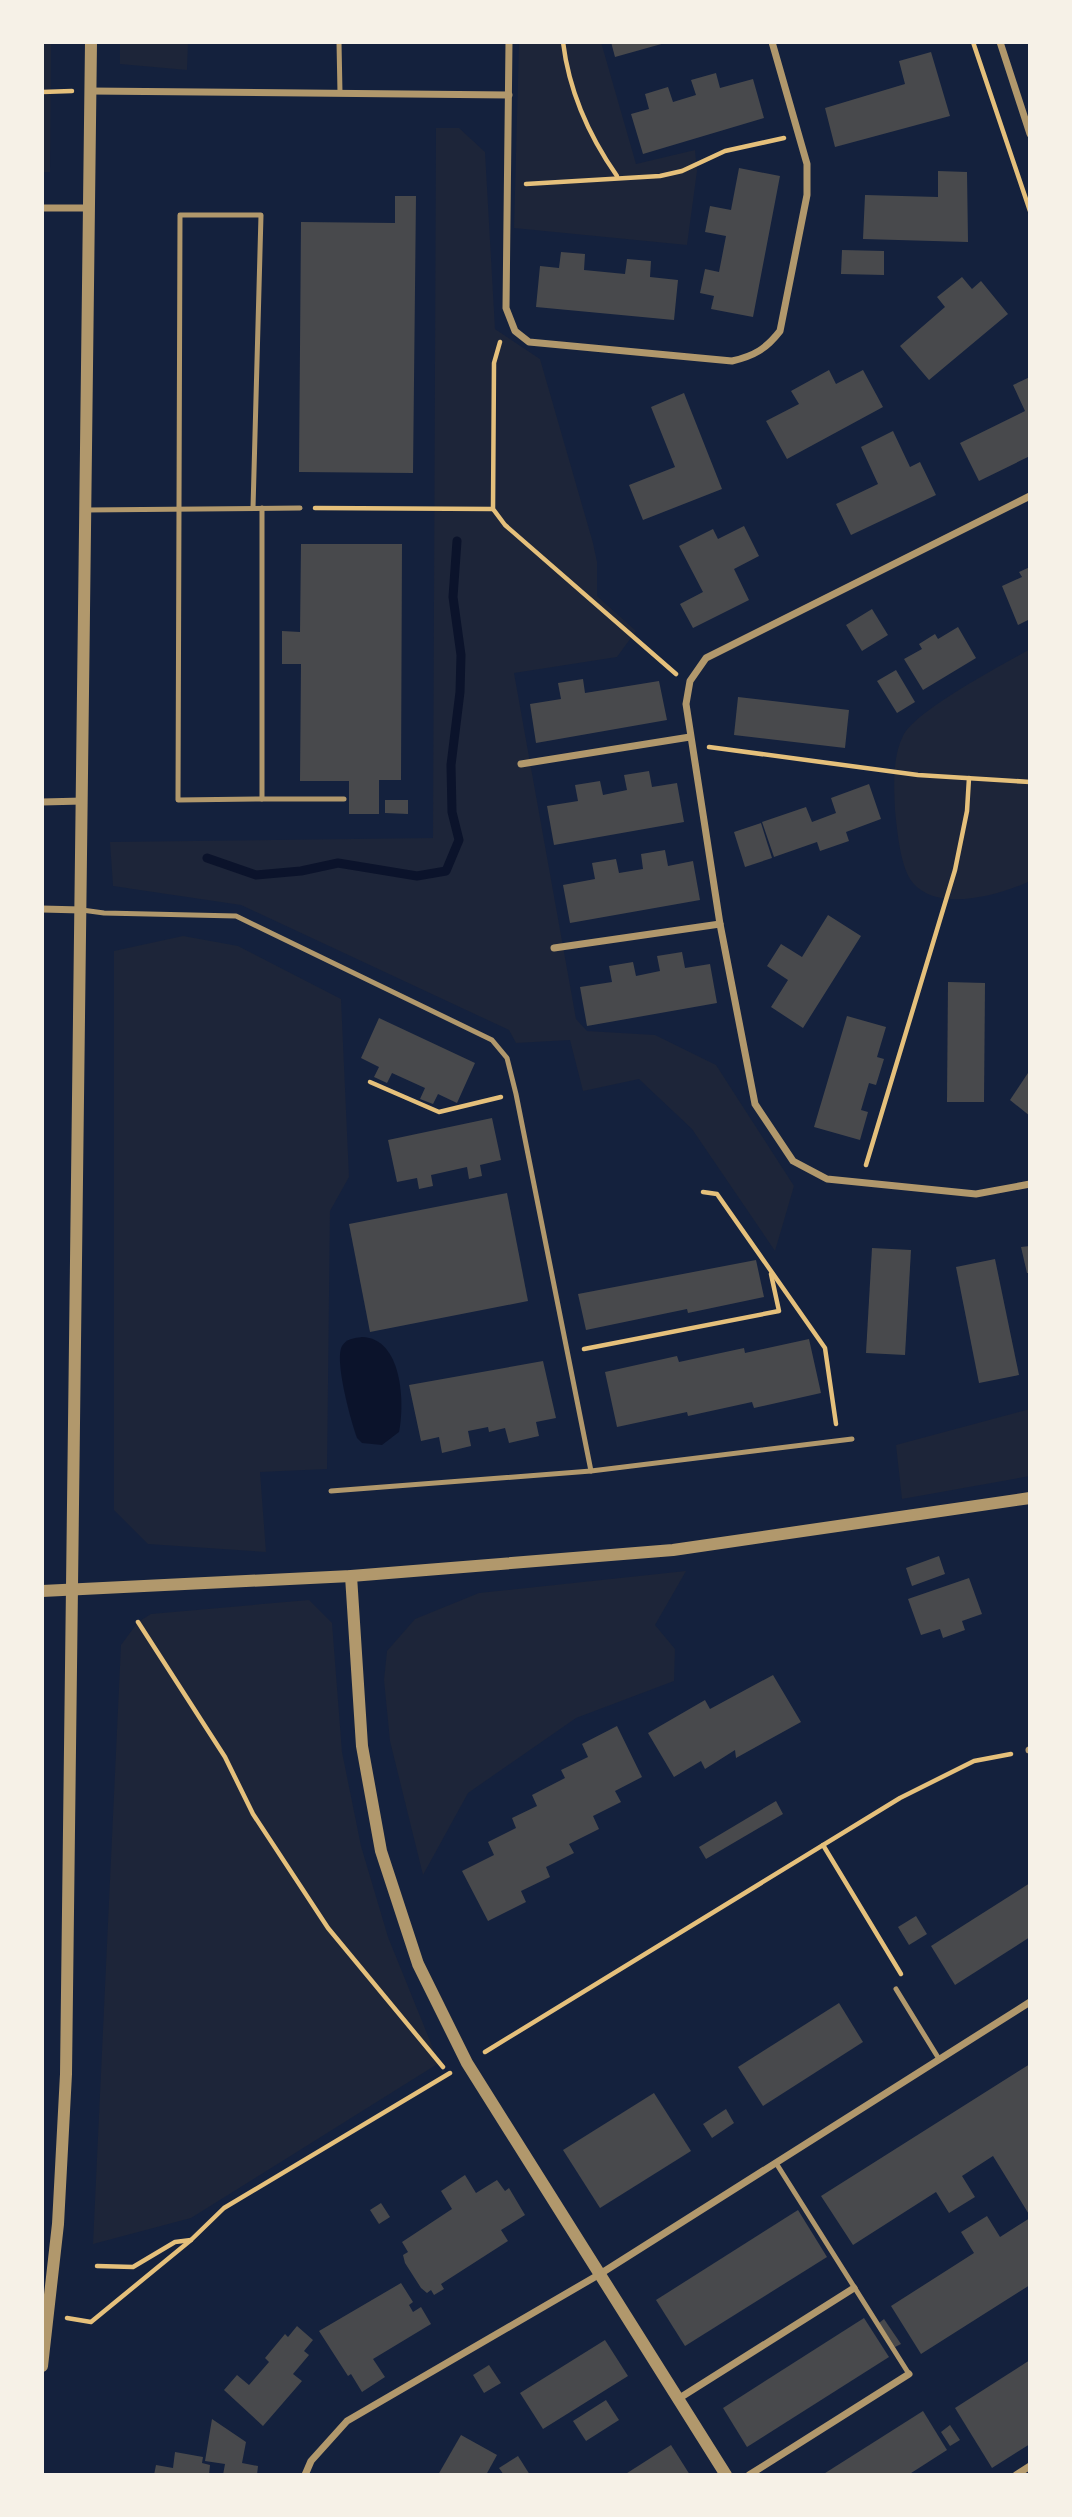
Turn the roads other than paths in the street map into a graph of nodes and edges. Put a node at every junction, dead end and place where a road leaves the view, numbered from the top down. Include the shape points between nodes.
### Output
1 (91, 42) edge
2 (339, 42) edge
3 (509, 42) edge
4 (772, 42) edge
5 (1000, 42) edge
6 (90, 91) junction
7 (340, 93) junction
8 (509, 95) junction
9 (1030, 134) edge
10 (42, 208) edge
11 (89, 208) junction
12 (1030, 496) edge
13 (253, 508) junction
14 (262, 508) junction
15 (300, 508) road end
16 (85, 509) junction
17 (178, 509) junction
18 (690, 740) junction
19 (520, 764) dead end
20 (344, 799) dead end
21 (262, 800) junction
22 (83, 801) junction
23 (42, 802) edge
24 (42, 909) edge
25 (82, 909) junction
26 (720, 924) junction
27 (554, 948) dead end
28 (1030, 1184) edge
29 (852, 1439) dead end
30 (591, 1471) junction
31 (331, 1491) dead end
32 (1030, 1498) edge
33 (351, 1576) junction
34 (70, 1590) junction
35 (42, 1591) edge
36 (896, 1989) road end
37 (1030, 2002) edge
38 (939, 2059) junction
39 (776, 2163) junction
40 (600, 2274) junction
41 (854, 2288) junction
42 (45, 2316) edge
43 (42, 2366) edge
44 (909, 2374) joint
45 (678, 2399) junction
46 (1030, 2466) edge
47 (305, 2475) edge
48 (726, 2475) edge
49 (749, 2475) edge
50 (1016, 2475) edge

1 - 6 street
2 - 7 lane
3 - 8 street
4 - 8 street via 807,164 807,195 780,331 761,351 732,361 529,342 515,331 506,308
5 - 9 street
6 - 7 street
6 - 11 street
7 - 8 street
10 - 11 street
11 - 16 street
12 - 18 street via 706,658 690,681 686,704
13 - 14 lane
13 - 17 lane
13 - 17 lane via 261,215 180,215
14 - 15 lane
14 - 21 lane
16 - 17 lane
16 - 22 street
17 - 21 lane via 178,800
18 - 19 street
18 - 26 street
20 - 21 lane
22 - 23 street
22 - 25 street
24 - 25 street
25 - 30 lane via 236,916 492,1040 507,1058 516,1094
25 - 34 street
26 - 27 street
26 - 28 street via 755,1104 793,1161 827,1179 976,1194
29 - 30 lane
30 - 31 lane
32 - 33 street via 673,1550
33 - 34 street
33 - 40 street via 362,1746 381,1851 418,1964 467,2063
34 - 35 street
34 - 42 street via 66,2074 58,2224
36 - 38 lane
37 - 38 street
38 - 39 street
39 - 40 street
39 - 41 lane
40 - 45 street
40 - 47 street via 347,2421 311,2461
41 - 44 lane
41 - 45 street
42 - 43 street
44 - 49 street
45 - 48 street
46 - 50 street

